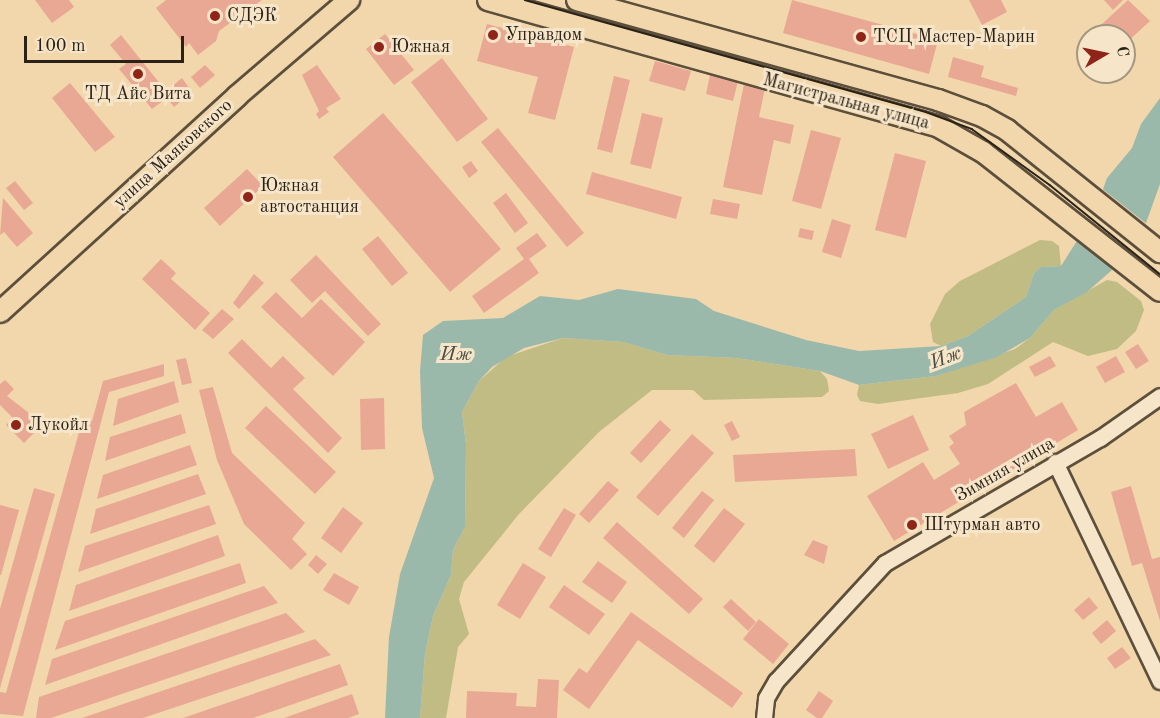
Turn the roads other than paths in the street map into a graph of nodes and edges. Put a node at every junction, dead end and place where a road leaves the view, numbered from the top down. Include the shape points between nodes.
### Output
1 (488, 0) edge
2 (576, 0) edge
3 (349, 1) edge
4 (1160, 252) edge
5 (1156, 288) edge
6 (0, 312) edge
7 (1160, 396) edge
8 (1055, 462) junction
9 (1160, 681) edge
10 (764, 718) edge

1 - 5 main road, Магистральная улица via 939,127 983,152
2 - 4 main road, Магистральная улица via 938,100 1007,129
3 - 6 main road, улица Маяковского via 237,96
7 - 8 street, Зимняя улица
8 - 9 street
8 - 10 street, Зимняя улица via 885,562 776,681 766,698

